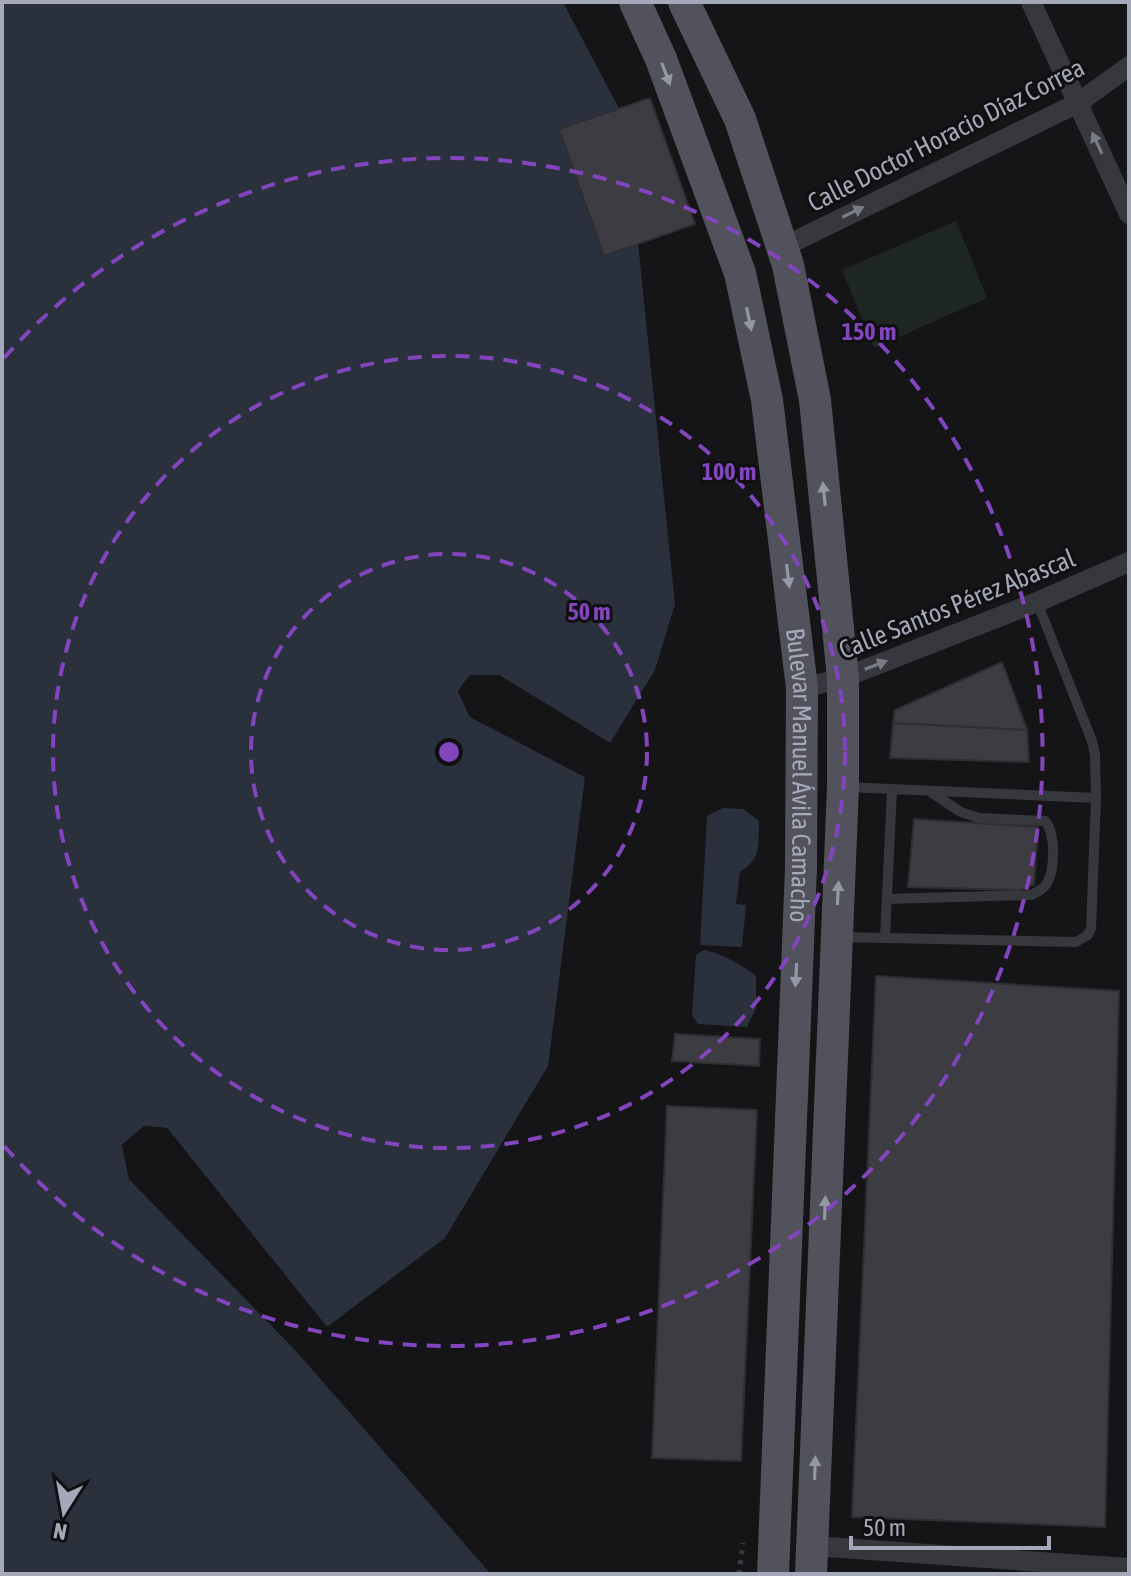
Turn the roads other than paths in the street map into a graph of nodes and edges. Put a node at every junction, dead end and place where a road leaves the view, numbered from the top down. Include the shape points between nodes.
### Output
1 (635, 2) edge
2 (684, 2) edge
3 (1031, 2) edge
4 (1129, 66) edge
5 (1078, 103) junction
6 (1129, 214) edge
7 (783, 247) junction
8 (1129, 562) edge
9 (1037, 602) junction
10 (843, 678) junction
11 (802, 688) junction
12 (843, 787) junction
13 (892, 790) junction
14 (929, 792) junction
15 (1096, 798) junction
16 (887, 899) junction
17 (836, 937) junction
18 (885, 938) junction
19 (812, 1560) edge
20 (1129, 1568) edge
21 (773, 1574) edge

1 -> 11 main road, Bulevar Manuel Ávila Camacho via 740,273 767,400
2 - 7 main road, Bulevar Manuel Ávila Camacho via 740,119
3 - 5 street
4 - 5 street, Calle Doctor Horacio Díaz Correa
6 -> 5 street
7 -> 5 street, Calle Doctor Horacio Díaz Correa
10 -> 7 main road, Bulevar Manuel Ávila Camacho via 815,400
8 - 9 street, Calle Santos Pérez Abascal
10 -> 9 street, Calle Santos Pérez Abascal
9 - 15 lane via 1092,741
10 - 11 street, Calle Santos Pérez Abascal
10 - 12 main road, Bulevar Manuel Ávila Camacho
11 -> 21 main road, Bulevar Manuel Ávila Camacho via 801,868
12 - 13 lane
17 -> 12 main road, Bulevar Manuel Ávila Camacho
13 - 14 lane
13 - 16 lane
14 - 15 lane
14 - 16 lane via 979,818 1045,821 1052,829 1053,848 1048,881 1031,895
15 - 18 lane via 1091,928 1082,940
16 - 18 lane
17 - 18 lane
19 -> 17 main road, Bulevar Manuel Ávila Camacho
19 - 20 street

